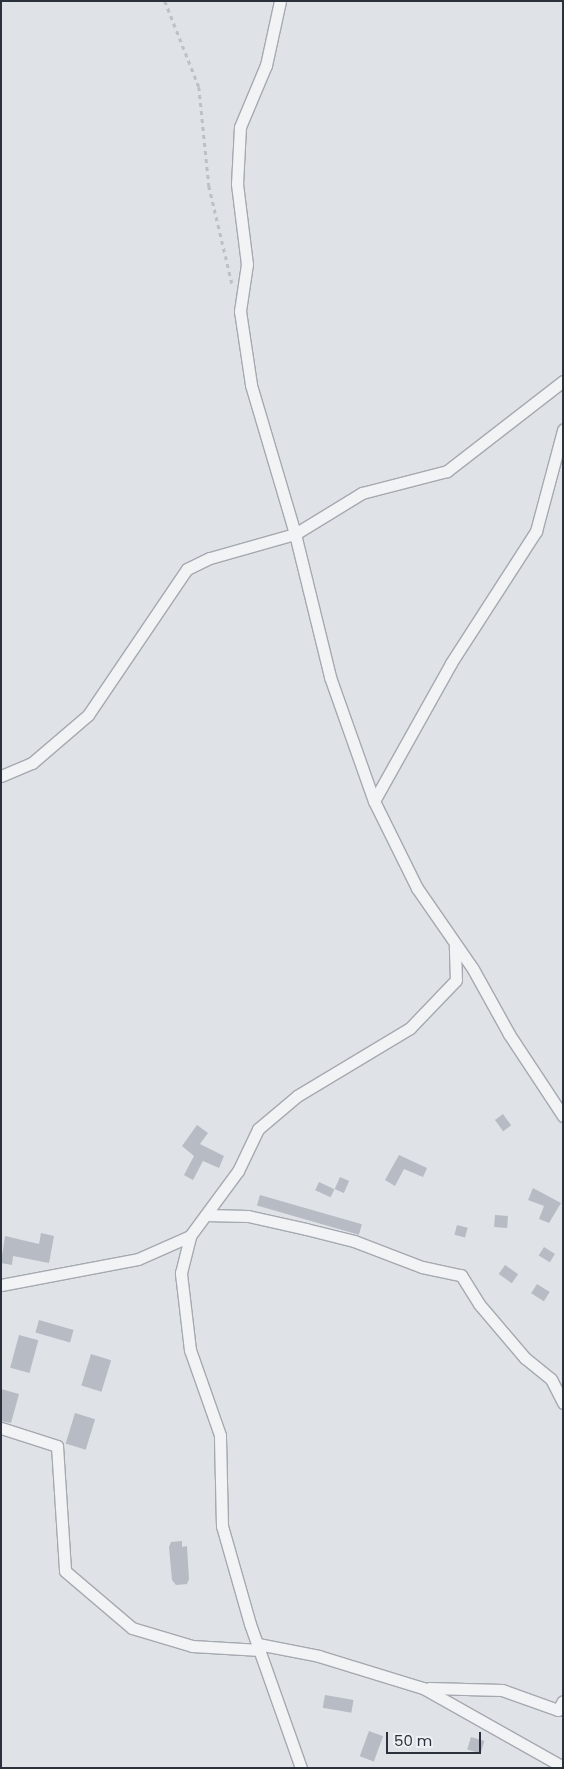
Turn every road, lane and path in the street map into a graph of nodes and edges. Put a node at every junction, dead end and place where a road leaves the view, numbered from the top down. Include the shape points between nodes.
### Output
1 (165, 1) edge
2 (280, 1) edge
3 (234, 291) dead end
4 (563, 381) edge
5 (563, 430) edge
6 (295, 534) junction
7 (1, 776) edge
8 (374, 801) junction
9 (455, 946) junction
10 (563, 1116) edge
11 (206, 1215) junction
12 (190, 1236) junction
13 (1, 1285) edge
14 (563, 1403) edge
15 (1, 1428) edge
16 (259, 1647) junction
17 (423, 1688) junction
18 (563, 1701) edge
19 (301, 1768) edge
20 (563, 1768) edge

1 - 3 path via 199,87 209,186
2 - 6 street via 266,64 240,127 237,184 247,264 240,310 251,385
4 - 6 street via 447,472 362,494
5 - 8 street via 536,531 451,662
6 - 7 street via 210,558 187,569 88,715 32,763
6 - 8 street via 330,677
8 - 9 street via 417,888
9 - 10 street via 473,969 509,1034
9 - 11 street via 456,980 410,1028 297,1096 258,1129 238,1171
11 - 12 street
11 - 14 street via 248,1216 306,1229 354,1241 422,1267 461,1275 479,1304 525,1358 551,1379
12 - 13 street via 138,1259
12 - 16 street via 181,1273 190,1350 220,1435 222,1526
15 - 16 street via 57,1446 65,1571 132,1628 192,1646
16 - 17 street via 319,1656
16 - 19 street
17 - 18 street via 502,1690 558,1710
17 - 20 street

